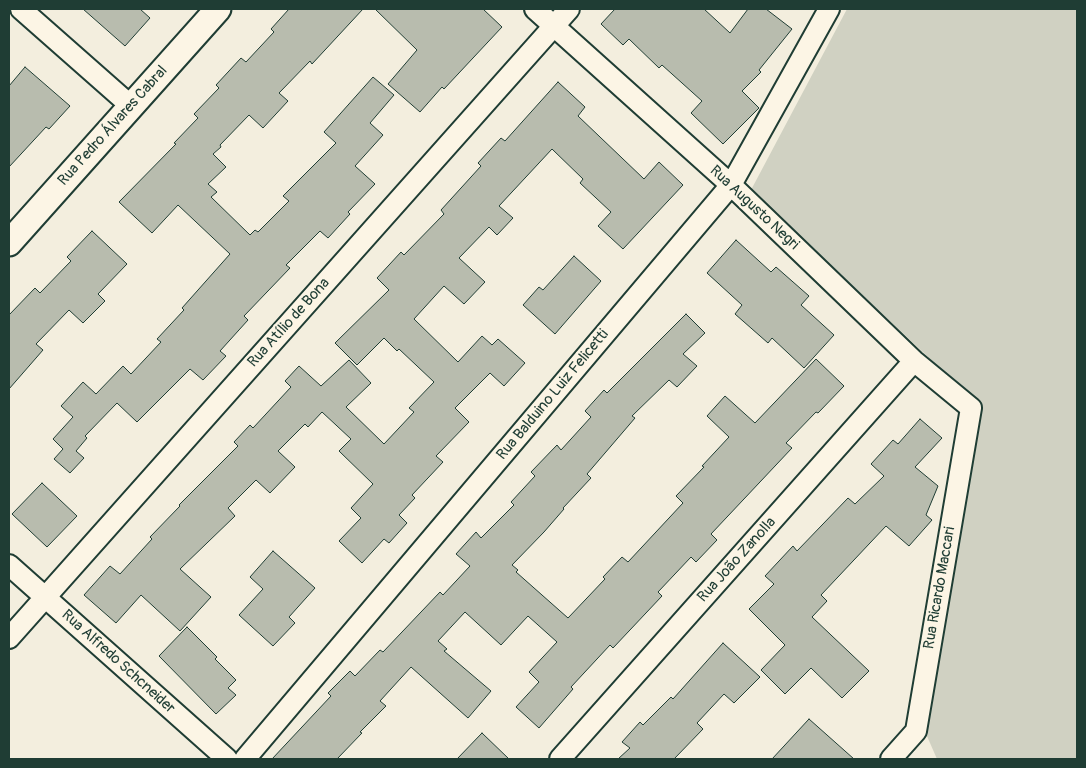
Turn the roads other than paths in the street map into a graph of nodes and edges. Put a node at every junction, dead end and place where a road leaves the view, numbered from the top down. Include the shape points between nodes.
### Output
1 (21, 9) edge
2 (218, 9) edge
3 (535, 9) edge
4 (569, 9) edge
5 (829, 9) edge
6 (554, 26) junction
7 (131, 106) junction
8 (731, 185) junction
9 (9, 243) edge
10 (914, 362) junction
11 (971, 408) joint
12 (9, 565) edge
13 (45, 596) junction
14 (9, 638) edge
15 (228, 759) edge
16 (245, 759) edge
17 (560, 759) edge
18 (891, 759) edge

1 - 7 street
2 - 7 street, Rua Pedro Álvares Cabral
3 - 6 street, Rua Augusto Negri
4 - 6 street, Rua Atílio de Bona
5 - 8 street, Rua Balduino Luiz Felicetti
6 - 8 street, Rua Augusto Negri
6 - 13 street, Rua Atílio de Bona
7 - 9 street, Rua Pedro Álvares Cabral
8 - 10 street, Rua Augusto Negri
8 - 16 street, Rua Balduino Luiz Felicetti
10 - 11 street, Rua Augusto Negri
10 - 17 street, Rua João Zanolla
11 - 18 street, Rua Ricardo Maccari via 916,731
12 - 13 street, Rua Alfredo Schcneider
13 - 14 street, Rua Atílio de Bona
13 - 15 street, Rua Alfredo Schcneider

